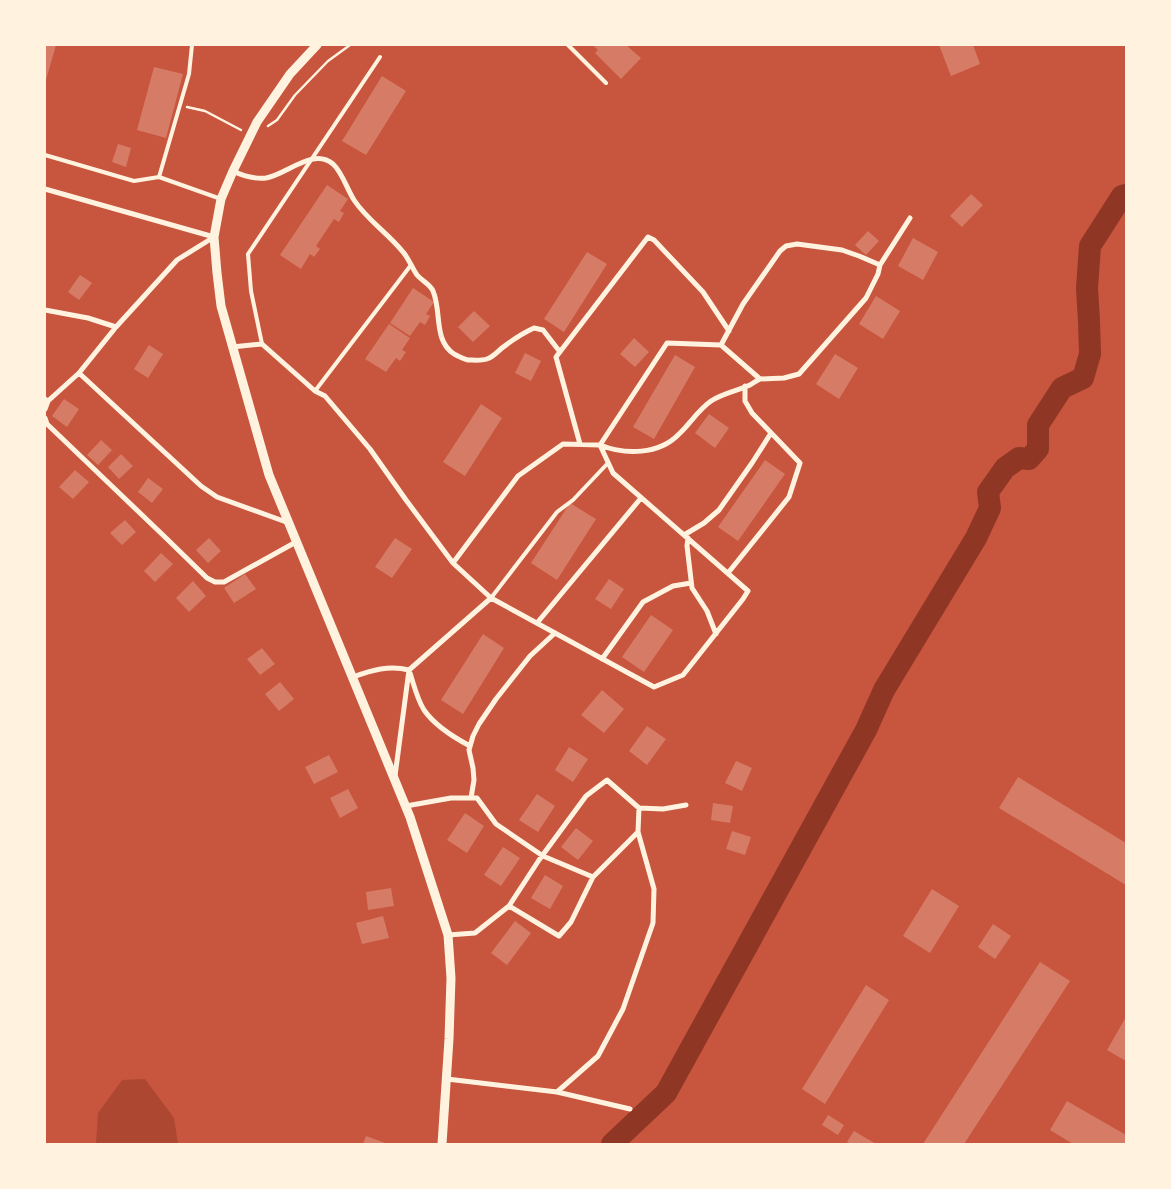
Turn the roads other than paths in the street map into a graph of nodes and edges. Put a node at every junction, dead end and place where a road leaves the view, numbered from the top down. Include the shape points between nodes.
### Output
1 (192, 45) edge
2 (317, 45) edge
3 (568, 45) edge
4 (380, 57) dead end
5 (606, 83) dead end
6 (45, 155) edge
7 (312, 159) junction
8 (232, 171) junction
9 (159, 177) junction
10 (45, 189) edge
11 (221, 199) junction
12 (910, 218) dead end
13 (214, 237) junction
14 (411, 265) junction
15 (880, 265) junction
16 (45, 310) edge
17 (116, 327) junction
18 (729, 331) junction
19 (262, 344) junction
20 (721, 345) junction
21 (232, 346) junction
22 (560, 352) junction
23 (79, 373) junction
24 (760, 379) junction
25 (745, 386) junction
26 (315, 391) junction
27 (46, 400) edge
28 (45, 409) edge
29 (45, 418) edge
30 (771, 433) junction
31 (580, 444) junction
32 (600, 445) junction
33 (608, 463) junction
34 (641, 498) junction
35 (289, 523) junction
36 (686, 536) junction
37 (296, 542) junction
38 (453, 562) junction
39 (728, 573) junction
40 (691, 583) junction
41 (491, 598) junction
42 (537, 623) junction
43 (555, 633) junction
44 (716, 634) junction
45 (602, 659) junction
46 (409, 670) junction
47 (353, 677) junction
48 (470, 746) junction
49 (395, 779) junction
50 (471, 798) junction
51 (686, 805) dead end
52 (406, 806) junction
53 (639, 808) junction
54 (638, 832) junction
55 (543, 856) junction
56 (593, 877) junction
57 (509, 906) junction
58 (448, 935) junction
59 (447, 1079) junction
60 (557, 1092) junction
61 (630, 1109) dead end
62 (442, 1144) edge

1 - 9 lane via 189,74
2 - 8 street via 290,74 258,122
3 - 5 lane
4 - 7 lane
6 - 9 lane via 134,181
7 - 8 street via 267,177 247,177
7 - 14 street via 334,164 362,210 404,253
7 - 19 lane via 248,254 251,291
8 - 11 street
9 - 11 lane
10 - 13 street
11 - 13 street
12 - 15 street
13 - 17 street via 178,260
13 - 21 street via 221,306
14 - 22 street via 432,290 442,341 446,349 456,355 466,359 486,359 534,328 543,330
14 - 26 lane
15 - 18 street via 842,250 798,244 786,246 743,304
15 - 24 street via 866,298 799,374
16 - 17 street
17 - 23 street
18 - 20 street
18 - 22 street via 703,292 654,240 648,238
19 - 21 street
19 - 26 street
20 - 24 street
20 - 32 street via 667,343
21 - 35 street via 269,474
22 - 31 street via 556,357
23 - 27 street
23 - 35 street via 201,486 217,497
24 - 25 street
25 - 30 street via 747,406
25 - 32 street via 711,401 672,441 661,447 623,452
26 - 38 street via 325,396 370,449
27 - 28 street
29 - 37 street via 46,424 207,578 215,582 224,582
30 - 36 street via 719,510
30 - 39 street via 800,463 790,497
31 - 32 street
31 - 38 street via 563,444 518,476
32 - 33 street
33 - 34 street via 613,473
33 - 41 lane via 557,512
34 - 36 street
34 - 42 street
35 - 37 street
36 - 39 street
36 - 40 street
37 - 47 street
38 - 41 street
39 - 44 street via 748,591
40 - 44 street
40 - 45 street via 673,586 643,602
41 - 42 street
41 - 46 street
42 - 43 street
43 - 45 street
43 - 48 street via 530,656 496,699
44 - 45 street via 683,675 654,687
46 - 47 street via 386,668
46 - 48 street via 424,710 438,725
46 - 49 street
47 - 49 street
48 - 50 street via 474,780
49 - 52 street
50 - 52 street
50 - 55 street via 477,798 496,824
51 - 53 street via 663,809
52 - 58 street
53 - 54 street
53 - 55 street via 607,780 586,796
54 - 56 street
54 - 60 street via 654,889 653,924 623,1009 598,1056
55 - 56 street
55 - 57 street
56 - 57 street via 571,922 559,936
57 - 58 street via 475,933
58 - 59 street via 451,978
59 - 60 street
59 - 62 street
60 - 61 street

